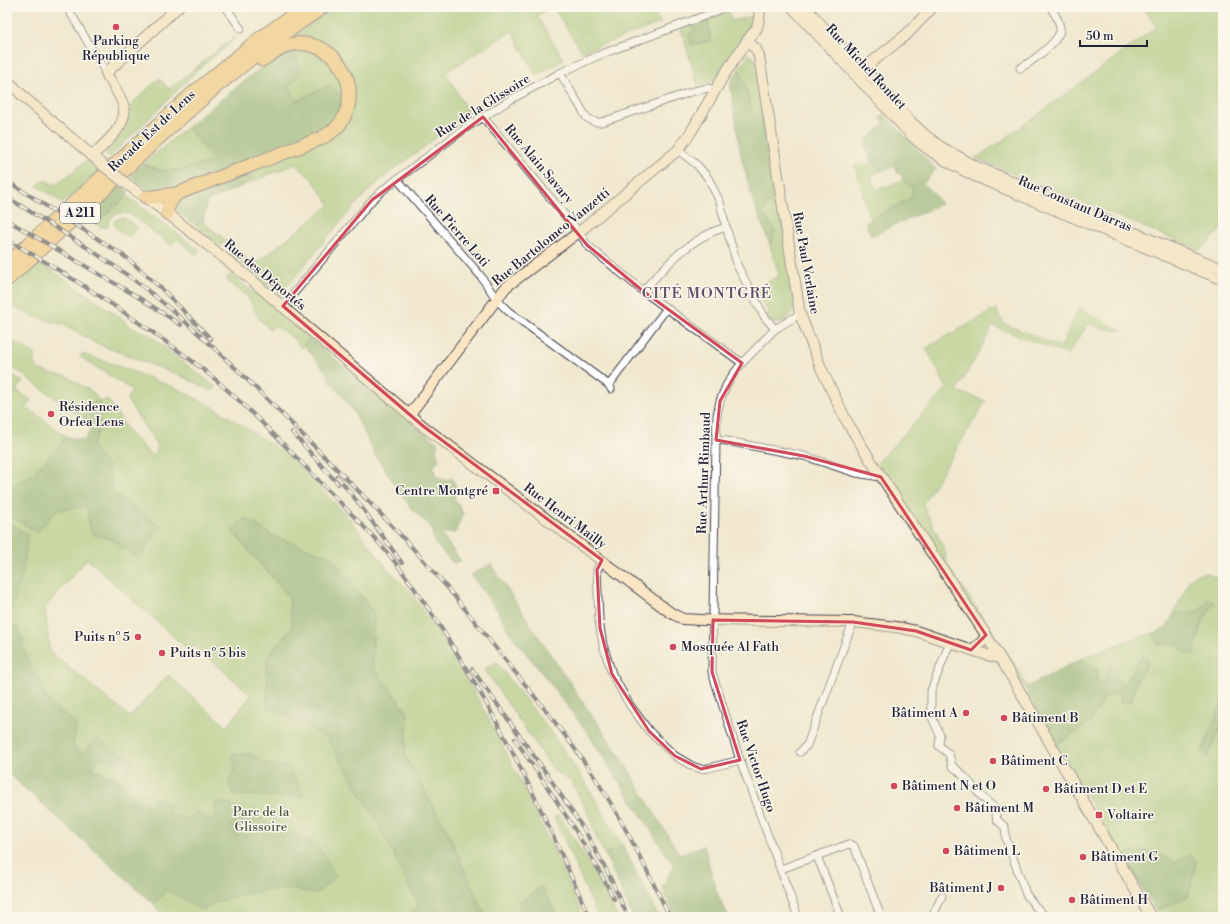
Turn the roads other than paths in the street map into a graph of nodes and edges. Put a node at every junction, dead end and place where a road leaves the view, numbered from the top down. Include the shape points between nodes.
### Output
1 (67, 7) edge
2 (178, 7) edge
3 (226, 7) edge
4 (290, 7) edge
5 (304, 7) edge
6 (323, 7) edge
7 (724, 7) edge
8 (760, 7) edge
9 (792, 7) edge
10 (805, 7) edge
11 (933, 7) edge
12 (1051, 7) edge
13 (240, 29) dead end
14 (258, 40) junction
15 (747, 41) junction
16 (1020, 68) dead end
17 (859, 72) junction
18 (106, 73) junction
19 (560, 73) junction
20 (231, 75) junction
21 (7, 80) edge
22 (715, 90) junction
23 (483, 117) junction
24 (923, 140) junction
25 (678, 150) junction
26 (96, 159) junction
27 (397, 179) junction
28 (176, 194) junction
29 (146, 197) junction
30 (167, 213) junction
31 (726, 227) junction
32 (579, 232) junction
33 (7, 264) edge
34 (1223, 269) edge
35 (7, 280) edge
36 (1223, 280) edge
37 (643, 291) junction
38 (497, 300) junction
39 (283, 306) junction
40 (667, 308) junction
41 (800, 314) junction
42 (775, 329) junction
43 (742, 363) junction
44 (410, 414) junction
45 (716, 440) junction
46 (881, 477) junction
47 (602, 560) junction
48 (712, 620) junction
49 (853, 622) junction
50 (986, 635) junction
51 (950, 642) junction
52 (971, 650) junction
53 (999, 658) junction
54 (800, 752) dead end
55 (740, 760) junction
56 (817, 856) junction
57 (781, 869) junction
58 (942, 896) dead end
59 (798, 917) edge
60 (841, 917) edge
61 (881, 917) edge
62 (932, 917) edge
63 (1046, 917) edge
64 (1150, 917) edge

1 - 18 street
2 - 18 street
3 - 13 street
4 - 14 highway via 272,21
5 - 14 highway, Rocade Est de Lens / A 211
6 - 20 highway, A 211
7 - 19 street, Rue de la Glissoire
8 - 15 street, Rue Bartolomeo Vanzetti via 757,28
9 - 17 street, Rue Michel Rondet
10 - 17 street, Rue Michel Rondet via 850,56
11 - 17 street via 907,34
12 - 16 street via 1059,24 1060,31 1057,37 1035,59
14 - 33 highway, Rocade Est de Lens / A 211 via 192,94
15 - 22 street, Rue Bartolomeo Vanzetti
15 - 41 street, Rue Paul Verlaine via 756,49 759,56
17 - 24 street, Rue Michel Rondet via 884,107
18 - 26 street via 124,108 123,118 121,126
19 - 22 street via 588,118 595,122 623,116 694,91 708,88
19 - 23 street, Rue de la Glissoire
20 - 28 highway via 247,71 272,53 290,45 312,46 332,55 341,66 349,87 347,110 338,126 322,138
20 - 35 highway, Rocade Est de Lens / A 211 via 152,144
21 - 26 street, Rue des Déportés
22 - 25 street, Rue Bartolomeo Vanzetti
23 - 27 street, Rue de la Glissoire
23 - 32 street, Rue Alain Savary
24 - 34 street, Rue Constant Darras via 975,166
24 - 36 street, Rue Constant Darras via 948,162 977,177
25 - 31 street via 708,178 720,202
25 - 32 street, Rue Bartolomeo Vanzetti
26 - 29 street, Rue des Déportés, bridge
27 - 38 street, Rue Pierre Loti via 480,275
27 - 39 street, Rue de la Glissoire via 372,200
28 - 29 highway
28 - 30 highway via 168,204
29 - 30 street, Rue des Déportés
30 - 39 street, Rue des Déportés
31 - 37 street via 696,241 676,256
31 - 42 street via 738,267 764,316
32 - 37 street, Rue Alain Savary via 587,245
32 - 38 street, Rue Bartolomeo Vanzetti via 506,288
37 - 40 street, Rue Alain Savary
38 - 40 street, Rue Pierre Loti via 508,311 610,387
38 - 44 street, Rue Bartolomeo Vanzetti
39 - 44 street, Rue des Déportés
40 - 43 street, Rue Alain Savary
41 - 42 street, Rue Arthur Rimbaud
41 - 46 street, Rue Paul Verlaine via 834,396
42 - 43 street, Rue Arthur Rimbaud
43 - 45 street, Rue Arthur Rimbaud via 726,386 720,401
44 - 47 street, Rue Henri Mailly
45 - 46 street via 804,456 856,473
45 - 48 street, Rue Arthur Rimbaud
46 - 50 street, Rue Paul Verlaine
47 - 48 street, Rue Henri Mailly via 671,613 683,619
47 - 55 street via 597,570 599,621 603,645 612,674 629,704 649,732 675,756 692,766 701,769
48 - 49 street, Rue Henri Mailly
48 - 55 street, Rue Victor Hugo via 712,672
49 - 51 street, Rue Henri Mailly via 916,631
49 - 54 street via 807,745
50 - 52 street via 982,642
50 - 53 street, Rue Paul Verlaine
51 - 52 street, Rue Henri Mailly
51 - 63 street via 931,691 931,715 940,735 940,746 949,754 952,766 960,771 985,801 994,807 997,820 1005,827 1006,839 1026,894
52 - 53 street, Rue Henri Mailly
53 - 64 street, Rue Paul Verlaine
55 - 57 street, Rue Victor Hugo
56 - 57 street
56 - 60 street
56 - 61 street via 849,844 854,846
57 - 59 street, Rue Victor Hugo
58 - 62 street

